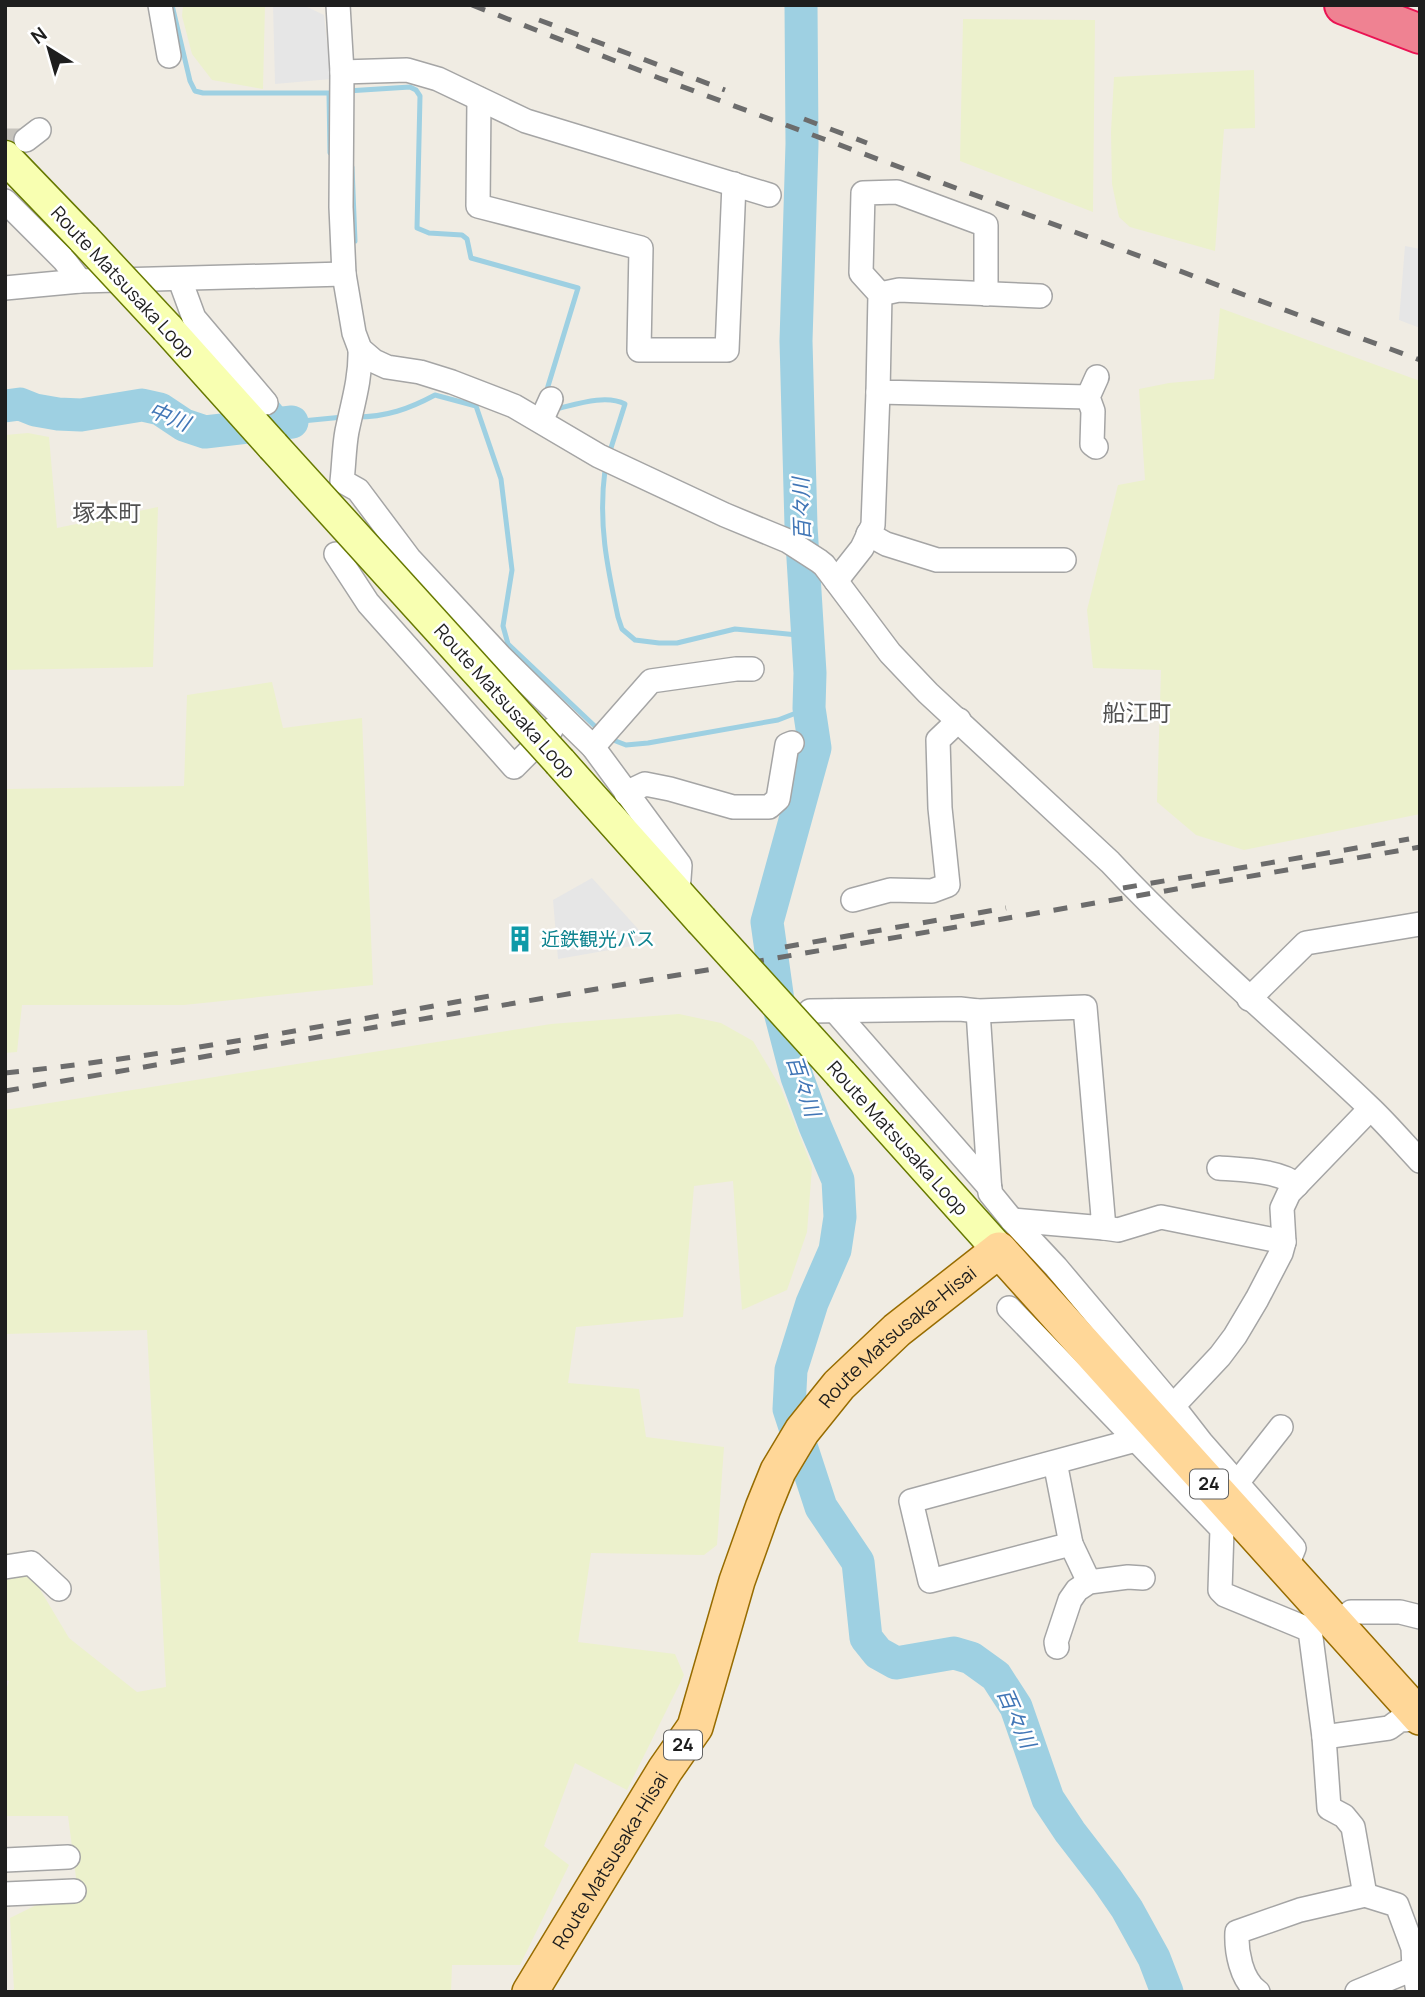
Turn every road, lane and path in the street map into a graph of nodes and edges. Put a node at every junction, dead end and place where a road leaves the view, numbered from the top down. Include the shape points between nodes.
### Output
1 (160, 5) edge
2 (338, 5) edge
3 (1344, 5) edge
4 (1420, 34) edge
5 (169, 56) dead end
6 (342, 85) junction
7 (479, 99) junction
8 (23, 142) edge
9 (734, 184) junction
10 (769, 195) dead end
11 (5, 201) edge
12 (344, 274) junction
13 (180, 279) junction
14 (80, 281) junction
15 (5, 288) edge
16 (880, 294) junction
17 (986, 294) junction
18 (1040, 296) dead end
19 (360, 349) junction
20 (878, 392) junction
21 (266, 403) dead end
22 (1096, 447) dead end
23 (869, 534) junction
24 (336, 554) dead end
25 (1064, 560) dead end
26 (836, 581) junction
27 (752, 669) dead end
28 (563, 718) junction
29 (959, 720) junction
30 (601, 738) junction
31 (792, 743) dead end
32 (626, 793) junction
33 (678, 893) junction
34 (853, 900) dead end
35 (1420, 924) edge
36 (1249, 999) junction
37 (810, 1011) dead end
38 (835, 1011) junction
39 (978, 1011) junction
40 (1370, 1109) junction
41 (1420, 1161) edge
42 (1219, 1168) dead end
43 (1297, 1185) junction
44 (990, 1188) junction
45 (1104, 1228) junction
46 (1006, 1235) junction
47 (1284, 1242) junction
48 (1009, 1308) dead end
49 (1173, 1406) junction
50 (1281, 1427) dead end
51 (1136, 1440) junction
52 (1055, 1462) junction
53 (1237, 1483) junction
54 (1071, 1544) junction
55 (5, 1567) edge
56 (1286, 1568) junction
57 (1143, 1578) dead end
58 (1089, 1582) junction
59 (59, 1589) dead end
60 (1351, 1612) dead end
61 (1420, 1617) edge
62 (1057, 1647) dead end
63 (1420, 1718) edge
64 (1324, 1737) junction
65 (68, 1857) dead end
66 (5, 1860) edge
67 (74, 1891) dead end
68 (5, 1894) edge
69 (1365, 1895) junction
70 (1417, 1967) edge
71 (530, 1992) edge
72 (1258, 1992) edge
73 (1357, 1992) edge
74 (1418, 1992) edge

1 - 5 street
2 - 6 street
3 - 4 highway
6 - 7 street via 407,70
6 - 12 street
7 - 9 street via 526,121
7 - 9 street via 478,206 641,247 639,350 727,350
8 - 33 main road, Route Matsusaka Loop, bridge via 175,338
9 - 10 street
11 - 14 street
12 - 13 street
12 - 19 street
13 - 14 street
13 - 21 street via 194,318
14 - 15 street
16 - 17 street via 899,290
16 - 17 street via 861,273 863,193 897,192 986,225
16 - 20 street
17 - 18 street
19 - 26 street via 387,367 452,382 514,406 547,409 599,456 788,541 824,565
19 - 28 street via 342,481 358,490 409,558
20 - 22 street via 1092,387 1092,444
20 - 23 street
23 - 25 street via 937,560
23 - 26 street
24 - 28 street via 368,603 513,767
26 - 29 street via 890,653
27 - 30 street via 651,681
28 - 30 street
29 - 34 street via 938,740 948,885 932,891 890,890
29 - 36 street
30 - 32 street
31 - 32 street via 784,753 778,799 769,807 733,807 645,784
32 - 33 street via 680,865
33 - 46 main road, Route Matsusaka Loop, bridge via 841,1074
35 - 36 street via 1306,943
36 - 40 street
37 - 38 street
38 - 39 street
38 - 44 street
39 - 44 street
39 - 45 street via 1085,1007
40 - 41 street
40 - 43 street
42 - 43 street via 1289,1178
43 - 47 street via 1282,1208
44 - 46 street
45 - 46 street
45 - 47 street via 1118,1230 1161,1217
46 - 49 street via 1056,1267
46 - 56 main road, 24
46 - 71 main road, Route Matsusaka-Hisai / 24 via 839,1385 802,1431 778,1471 737,1581 695,1727
47 - 49 street via 1235,1336
48 - 51 street
49 - 53 street
50 - 53 street
51 - 52 street
51 - 64 street via 1222,1529 1220,1590 1310,1630
52 - 54 street
52 - 54 street via 911,1501 930,1581
53 - 56 street via 1294,1548
54 - 58 street
55 - 59 street via 31,1563
56 - 63 main road, 24
57 - 58 street
58 - 62 street via 1070,1600
60 - 61 street via 1400,1612
63 - 64 street via 1400,1720 1389,1728
64 - 69 street via 1329,1808 1353,1827
65 - 66 street
67 - 68 street
69 - 70 street via 1397,1905
69 - 72 street via 1300,1910 1237,1932 1236,1946 1248,1983
70 - 73 street
70 - 74 street

